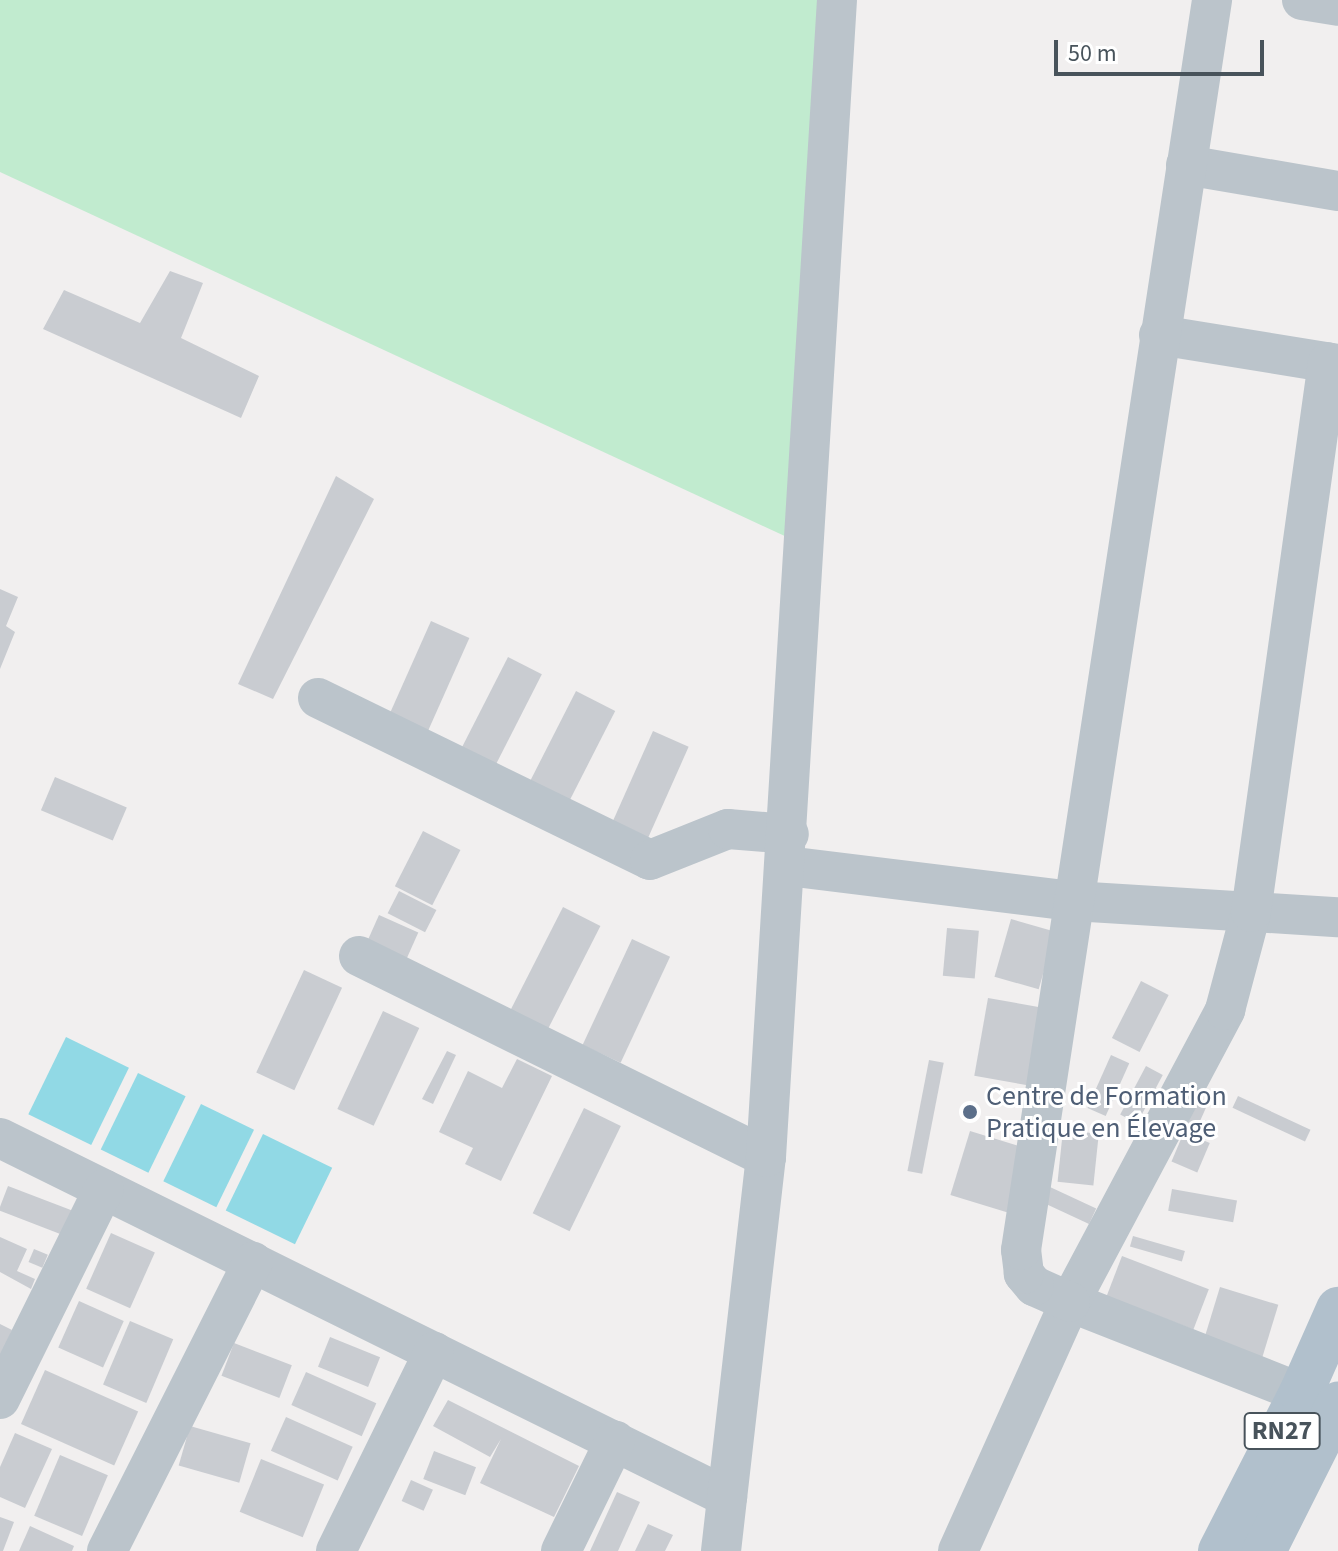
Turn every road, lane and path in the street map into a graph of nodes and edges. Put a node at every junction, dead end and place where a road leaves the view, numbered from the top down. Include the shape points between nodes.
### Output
1 (837, 0) edge
2 (1212, 0) edge
3 (1302, 0) edge
4 (1338, 6) edge
5 (1186, 165) junction
6 (1338, 191) edge
7 (1159, 335) junction
8 (1333, 363) edge
9 (318, 698) dead end
10 (788, 850) junction
11 (1073, 901) junction
12 (1251, 912) junction
13 (1338, 917) edge
14 (359, 956) dead end
15 (0, 1138) edge
16 (766, 1157) junction
17 (104, 1189) junction
18 (253, 1262) junction
19 (1070, 1302) junction
20 (1338, 1309) edge
21 (434, 1352) junction
22 (0, 1399) edge
23 (1320, 1399) edge
24 (615, 1441) junction
25 (727, 1497) junction
26 (107, 1551) edge
27 (336, 1551) edge
28 (561, 1551) edge
29 (721, 1551) edge
30 (958, 1551) edge
31 (1220, 1551) edge
32 (1264, 1551) edge

1 - 10 street
2 - 5 street
3 - 4 street
5 - 6 street
5 - 7 street
7 - 8 street
7 - 11 street
8 - 12 street
9 - 10 street via 650,860 728,829
10 - 11 street
10 - 16 street
11 - 12 street
11 - 19 street via 1021,1250 1024,1274 1034,1286
12 - 13 street
12 - 19 street via 1225,1010
14 - 16 street
15 - 17 street
16 - 25 street
17 - 18 street
17 - 22 street
18 - 21 street
18 - 26 street
19 - 23 street
19 - 30 street
20 - 23 main road, RN27
21 - 24 street
21 - 27 street
23 - 31 main road, RN27
23 - 32 main road, RN27
24 - 25 street
24 - 28 street
25 - 29 street

